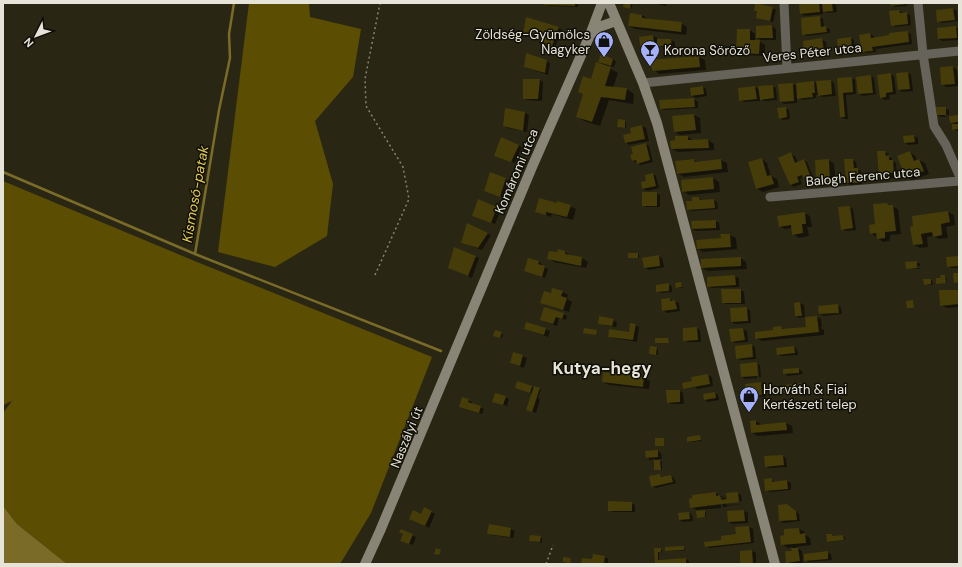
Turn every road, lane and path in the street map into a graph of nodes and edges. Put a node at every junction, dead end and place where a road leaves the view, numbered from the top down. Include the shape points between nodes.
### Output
1 (380, 3) edge
2 (602, 3) edge
3 (608, 3) edge
4 (784, 3) edge
5 (918, 3) edge
6 (616, 21) junction
7 (590, 35) junction
8 (959, 50) edge
9 (924, 54) junction
10 (787, 68) junction
11 (643, 83) junction
12 (959, 175) edge
13 (959, 181) edge
14 (770, 197) dead end
15 (375, 275) dead end
16 (468, 318) joint
17 (553, 545) dead end
18 (365, 564) edge
19 (546, 564) edge
20 (775, 564) edge

1 - 15 path via 365,79 366,106 403,167 409,200
2 - 7 main road, Komáromi utca
3 - 6 main road
4 - 10 street
5 - 9 street
6 - 7 main road via 599,27
6 - 11 main road
7 - 16 main road, Komáromi utca
8 - 9 street, Veres Péter utca
9 - 10 street, Veres Péter utca
9 - 12 street via 934,126 946,145
10 - 11 street, Veres Péter utca
11 - 20 main road via 659,131
13 - 14 street, Balogh Ferenc utca
16 - 18 main road, Naszályi út
17 - 19 path

